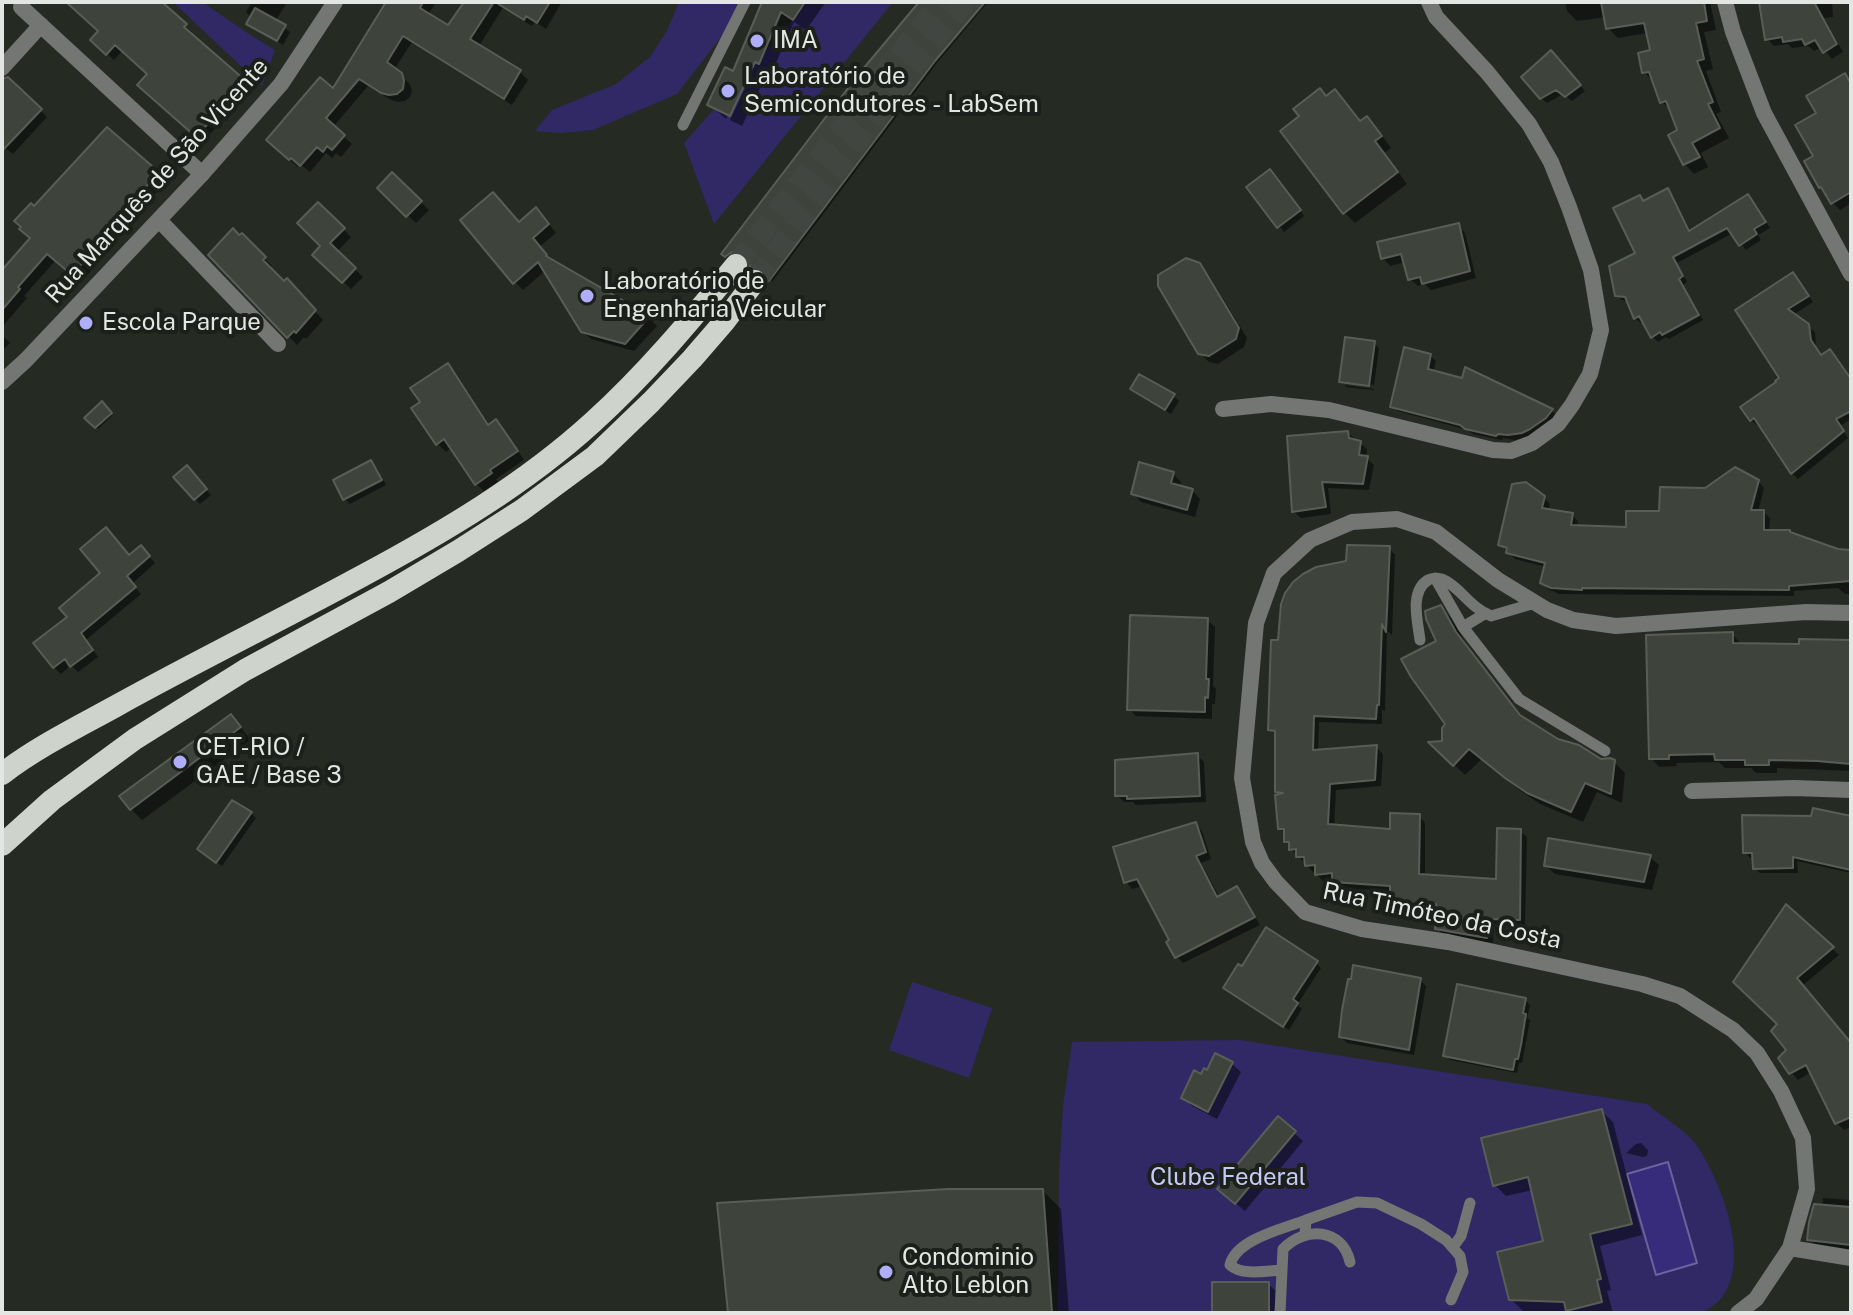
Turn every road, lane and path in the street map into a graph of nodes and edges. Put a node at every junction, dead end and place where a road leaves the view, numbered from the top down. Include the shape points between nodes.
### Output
1 (335, 2) edge
2 (745, 2) edge
3 (1429, 2) edge
4 (1725, 2) edge
5 (21, 7) dead end
6 (41, 25) junction
7 (2, 68) edge
8 (683, 125) dead end
9 (202, 174) junction
10 (159, 220) junction
11 (736, 265) tunnel mouth
12 (1851, 274) edge
13 (755, 281) tunnel mouth
14 (278, 344) dead end
15 (2, 382) edge
16 (1223, 409) dead end
17 (1435, 578) junction
18 (1535, 603) junction
19 (1486, 613) junction
20 (1851, 613) edge
21 (1463, 627) junction
22 (1420, 640) dead end
23 (1605, 751) dead end
24 (2, 774) edge
25 (1851, 790) edge
26 (1692, 791) dead end
27 (2, 845) edge
28 (1470, 1203) dead end
29 (1306, 1220) junction
30 (1305, 1234) junction
31 (1453, 1247) junction
32 (1790, 1248) junction
33 (1851, 1258) edge
34 (1350, 1262) dead end
35 (1282, 1270) junction
36 (1451, 1300) dead end
37 (1280, 1313) edge
38 (1738, 1313) edge

1 - 9 street, Rua Marquês de São Vicente via 281,84
2 - 8 lane
3 - 16 street via 1436,17 1529,124 1551,162 1591,270 1601,330 1590,374 1558,424 1511,451 1329,410 1271,404
4 - 12 street via 1764,113
5 - 6 street
6 - 7 street
6 - 9 street
9 - 10 street, Rua Marquês de São Vicente
10 - 14 street
10 - 15 street, Rua Marquês de São Vicente
11 - 24 highway via 623,394 538,468 458,521 128,699
13 - 27 highway via 692,359 595,456 458,551 245,670 135,739 52,800
17 - 19 lane via 1444,579
17 - 21 lane
17 - 22 lane via 1416,597
18 - 19 lane
18 - 20 street, Rua Timóteo da Costa via 1573,620 1616,626
18 - 32 street, Rua Timóteo da Costa via 1436,532 1397,519 1352,522 1310,540 1274,573 1256,623 1242,778 1253,842 1276,882 1305,912 1362,929 1642,984 1680,996 1733,1030 1757,1053 1803,1138 1807,1189
19 - 21 lane
21 - 23 lane via 1519,699
25 - 26 street
28 - 31 lane
29 - 30 lane
29 - 31 lane via 1357,1202 1377,1203
29 - 35 lane via 1245,1244 1230,1265 1245,1271
30 - 34 lane via 1340,1241
30 - 35 lane via 1283,1249
31 - 36 lane via 1463,1272
32 - 33 street
32 - 38 street, Rua Timóteo da Costa via 1756,1299
35 - 37 lane

